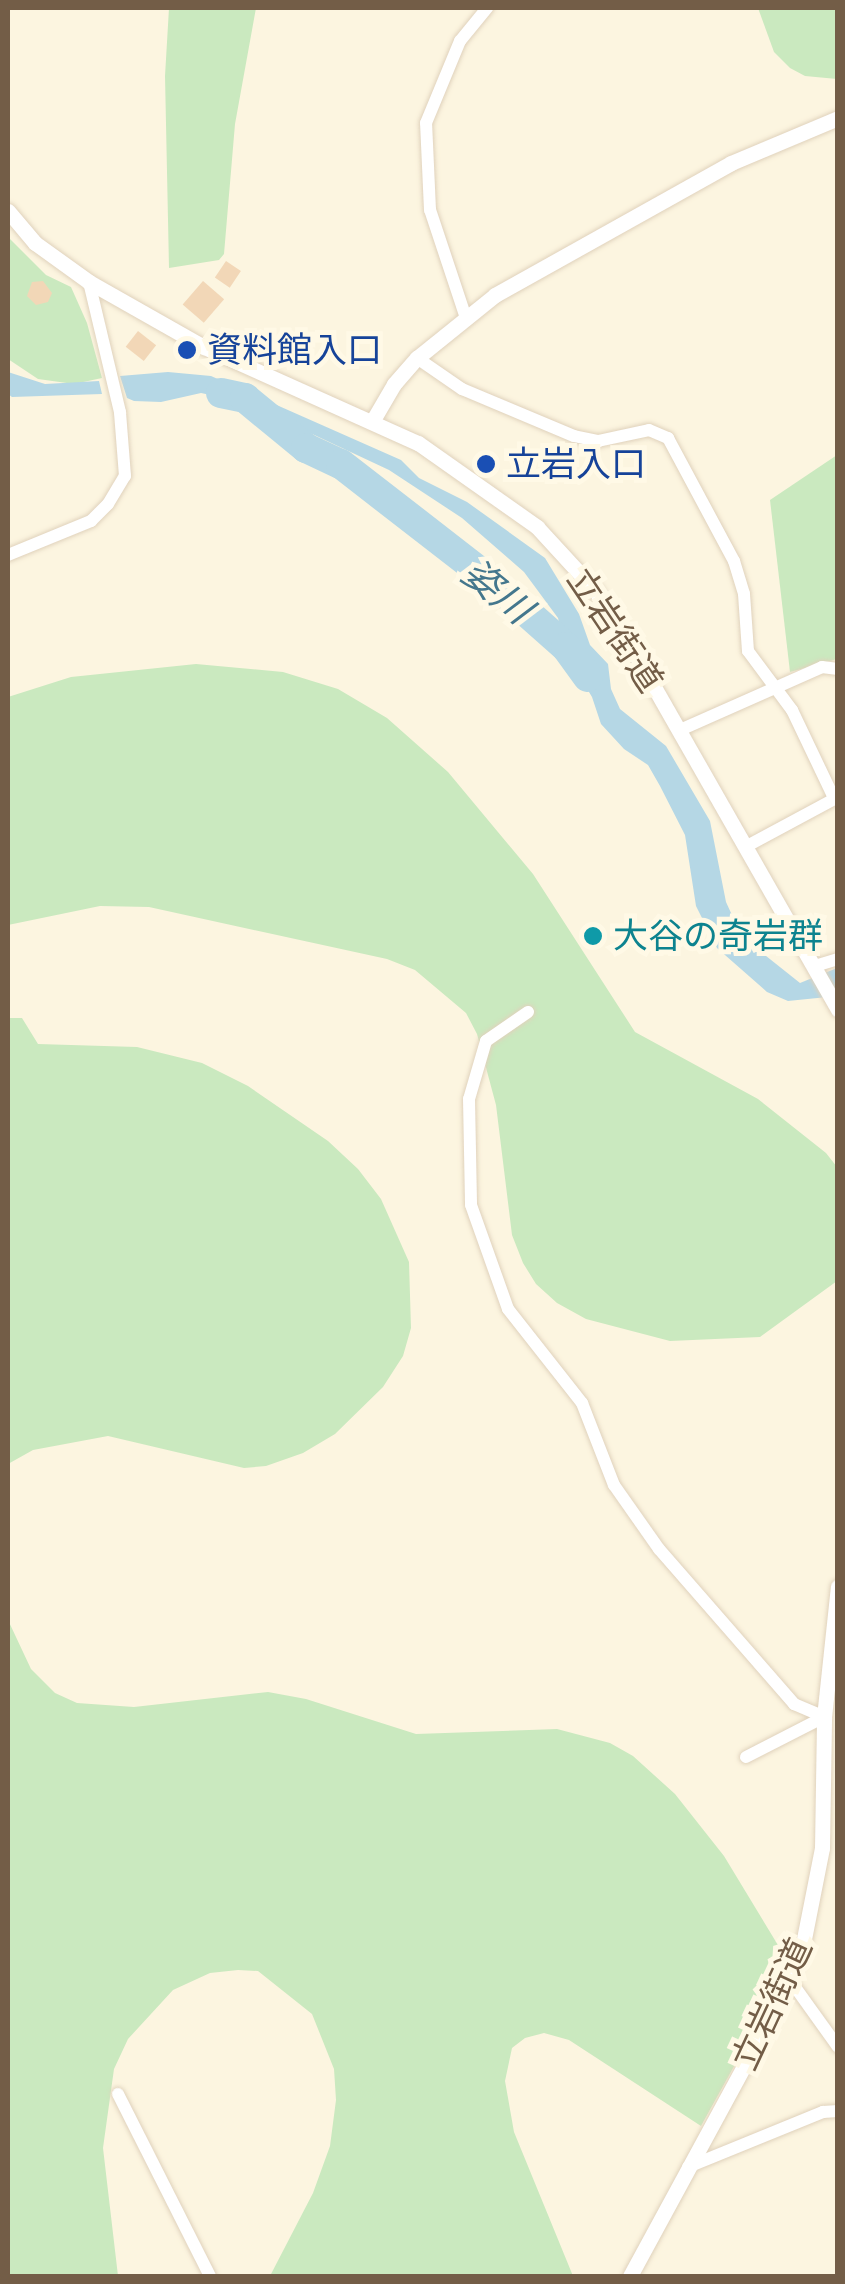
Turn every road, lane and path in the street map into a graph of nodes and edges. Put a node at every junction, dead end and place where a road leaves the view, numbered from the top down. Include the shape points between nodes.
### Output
1 (487, 8) edge
2 (838, 118) edge
3 (8, 211) edge
4 (88, 282) junction
5 (465, 315) junction
6 (417, 358) junction
7 (373, 420) junction
8 (8, 555) edge
9 (838, 669) edge
10 (776, 688) junction
11 (680, 730) junction
12 (836, 797) edge
13 (747, 846) junction
14 (838, 958) edge
15 (815, 966) junction
16 (837, 1007) edge
17 (528, 1012) dead end
18 (838, 1587) edge
19 (824, 1717) junction
20 (746, 1757) dead end
21 (790, 1980) junction
22 (838, 2047) edge
23 (118, 2094) dead end
24 (838, 2111) edge
25 (686, 2168) junction
26 (210, 2276) edge
27 (630, 2276) edge

1 - 5 street via 460,41 426,123 430,210
2 - 5 street via 731,163
3 - 4 street, 立岩街道 via 35,242
4 - 7 street, 立岩街道 via 204,347
4 - 8 street via 120,412 127,462 120,489 91,521
5 - 6 street
6 - 7 street
6 - 10 street via 462,389 574,436 598,441 648,430 668,438 734,561 748,651
7 - 11 street, 立岩街道 via 470,475 537,527 595,590
9 - 10 street via 822,667
10 - 11 street
10 - 12 street
11 - 13 street, 立岩街道
12 - 13 street
13 - 15 street, 立岩街道
14 - 15 street
15 - 16 street, 立岩街道
17 - 19 street via 486,1041 468,1099 472,1205 508,1309 582,1403 614,1486 659,1549 794,1704
18 - 19 street, 立岩街道
19 - 20 street
19 - 21 street, 立岩街道 via 822,1848 811,1918
21 - 22 street
21 - 25 street, 立岩街道
23 - 26 street
24 - 25 street
25 - 27 street, 立岩街道

